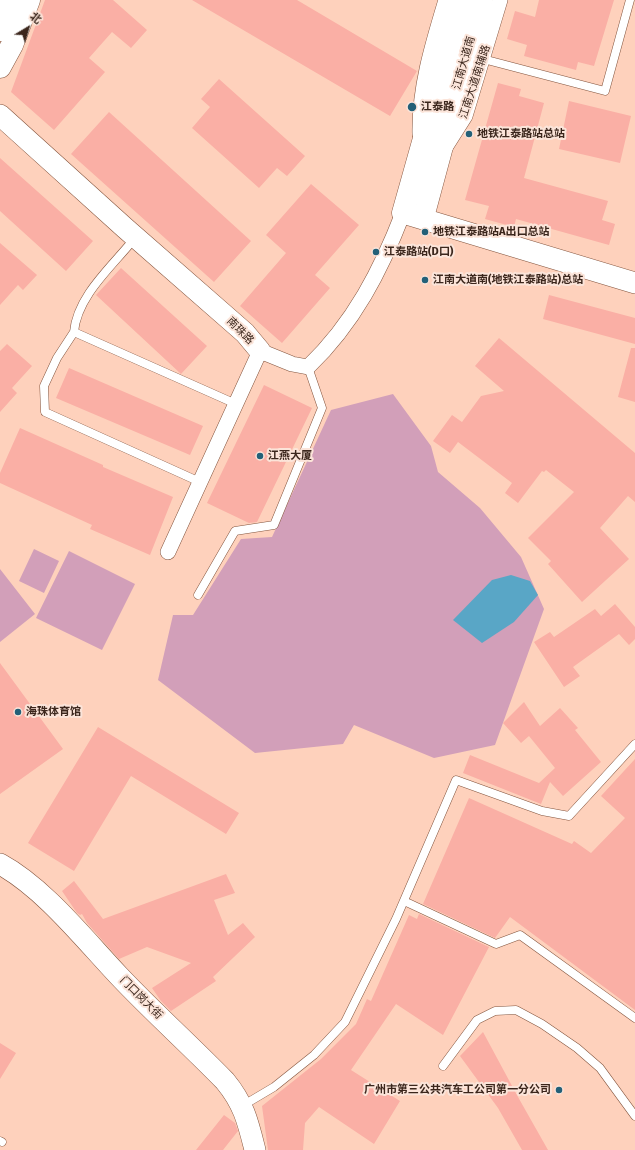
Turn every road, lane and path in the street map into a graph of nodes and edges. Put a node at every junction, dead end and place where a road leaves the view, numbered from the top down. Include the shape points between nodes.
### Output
1 (11, 0) edge
2 (29, 0) edge
3 (446, 0) edge
4 (463, 0) edge
5 (482, 0) edge
6 (500, 0) edge
7 (630, 0) edge
8 (0, 30) edge
9 (459, 49) junction
10 (0, 67) edge
11 (0, 115) edge
12 (0, 128) edge
13 (429, 154) junction
14 (413, 216) junction
15 (129, 245) junction
16 (635, 283) edge
17 (74, 332) junction
18 (260, 351) junction
19 (308, 367) junction
20 (236, 404) junction
21 (200, 482) junction
22 (168, 552) dead end
23 (198, 596) dead end
24 (635, 744) edge
25 (0, 864) edge
26 (404, 901) junction
27 (635, 1018) edge
28 (443, 1066) dead end
29 (242, 1106) junction
30 (635, 1116) edge
31 (255, 1150) edge

1 - 8 main road
2 - 10 main road via 12,45
3 - 9 street, 江南大道南辅路
4 - 9 main road, 江南大道南
5 - 9 street, 江南大道南
6 - 9 street, 江南大道南辅路
7 - 9 lane via 605,91
9 - 13 main road, 江南大道南
9 - 13 street, 江南大道南辅路 via 465,116
11 - 18 street, 南珠路 via 245,333
12 - 15 street, 南珠路
13 - 14 main road, 江南大道南
14 - 16 street
14 - 19 street via 387,253 367,292 335,339
15 - 17 lane via 90,292 75,319
15 - 18 street, 南珠路 via 240,342
17 - 20 lane
17 - 21 lane via 57,358 44,386 45,412
18 - 19 street via 292,364
18 - 20 street
19 - 23 lane via 322,408 274,525 235,531
20 - 21 street
21 - 22 street
24 - 26 lane via 569,816 542,811 456,780
25 - 29 street, 门口岗大街 via 19,875 47,900 136,994 225,1081 237,1095
26 - 27 lane via 496,944 520,935
26 - 29 lane via 345,1022 314,1055 274,1087
28 - 30 lane via 477,1020 495,1011 516,1010 542,1024 595,1063
29 - 31 street, 门口岗大街

